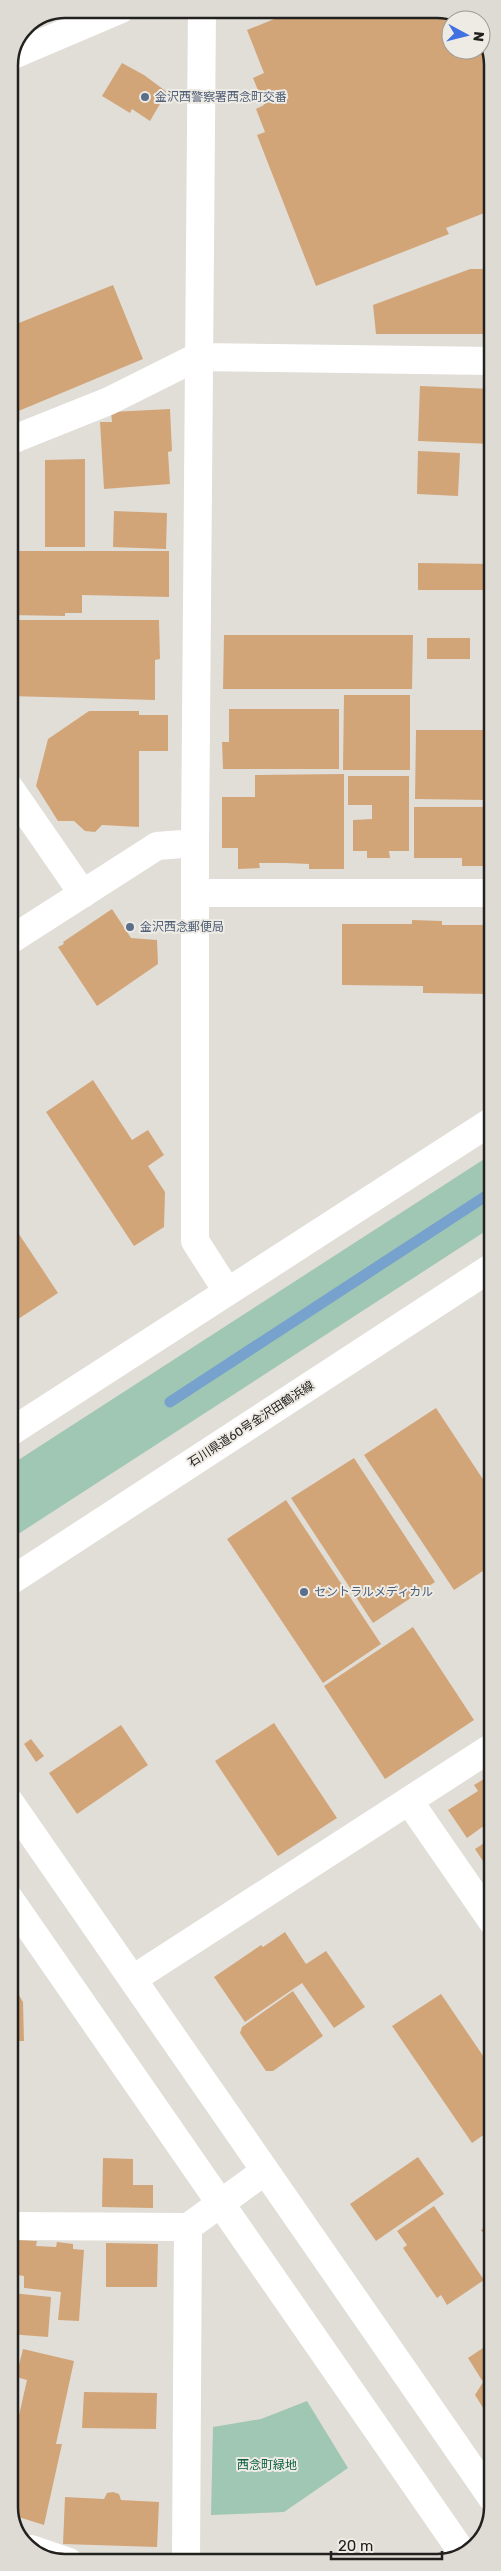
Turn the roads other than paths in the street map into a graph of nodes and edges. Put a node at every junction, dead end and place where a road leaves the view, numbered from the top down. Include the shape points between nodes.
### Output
1 (100, 18) edge
2 (202, 18) edge
3 (19, 53) edge
4 (197, 358) junction
5 (483, 362) edge
6 (18, 437) edge
7 (18, 800) edge
8 (195, 843) junction
9 (195, 893) junction
10 (483, 893) edge
11 (83, 894) junction
12 (18, 935) edge
13 (483, 1127) edge
14 (483, 1273) edge
15 (227, 1291) junction
16 (18, 1427) edge
17 (18, 1576) edge
18 (483, 1753) edge
19 (409, 1801) junction
20 (18, 1814) edge
21 (483, 1908) edge
22 (18, 1928) edge
23 (133, 1979) junction
24 (265, 2171) junction
25 (221, 2204) junction
26 (18, 2226) edge
27 (188, 2227) junction
28 (483, 2485) edge
29 (459, 2548) edge
30 (186, 2553) edge

1 - 3 street
2 - 4 street
4 - 5 street
4 - 6 street via 109,400
4 - 8 street
7 - 11 street
8 - 9 street
8 - 11 street via 157,846
9 - 10 street
9 - 15 street via 195,1241
11 - 12 street
13 - 15 street
14 - 17 street, 石川県道60号金沢田鶴浜線
15 - 16 street
18 - 19 street
19 - 21 street
19 - 23 street
20 - 23 street
22 - 25 street
23 - 24 street
24 - 25 street
24 - 28 street
25 - 27 street
25 - 29 street
26 - 27 street
27 - 30 street

